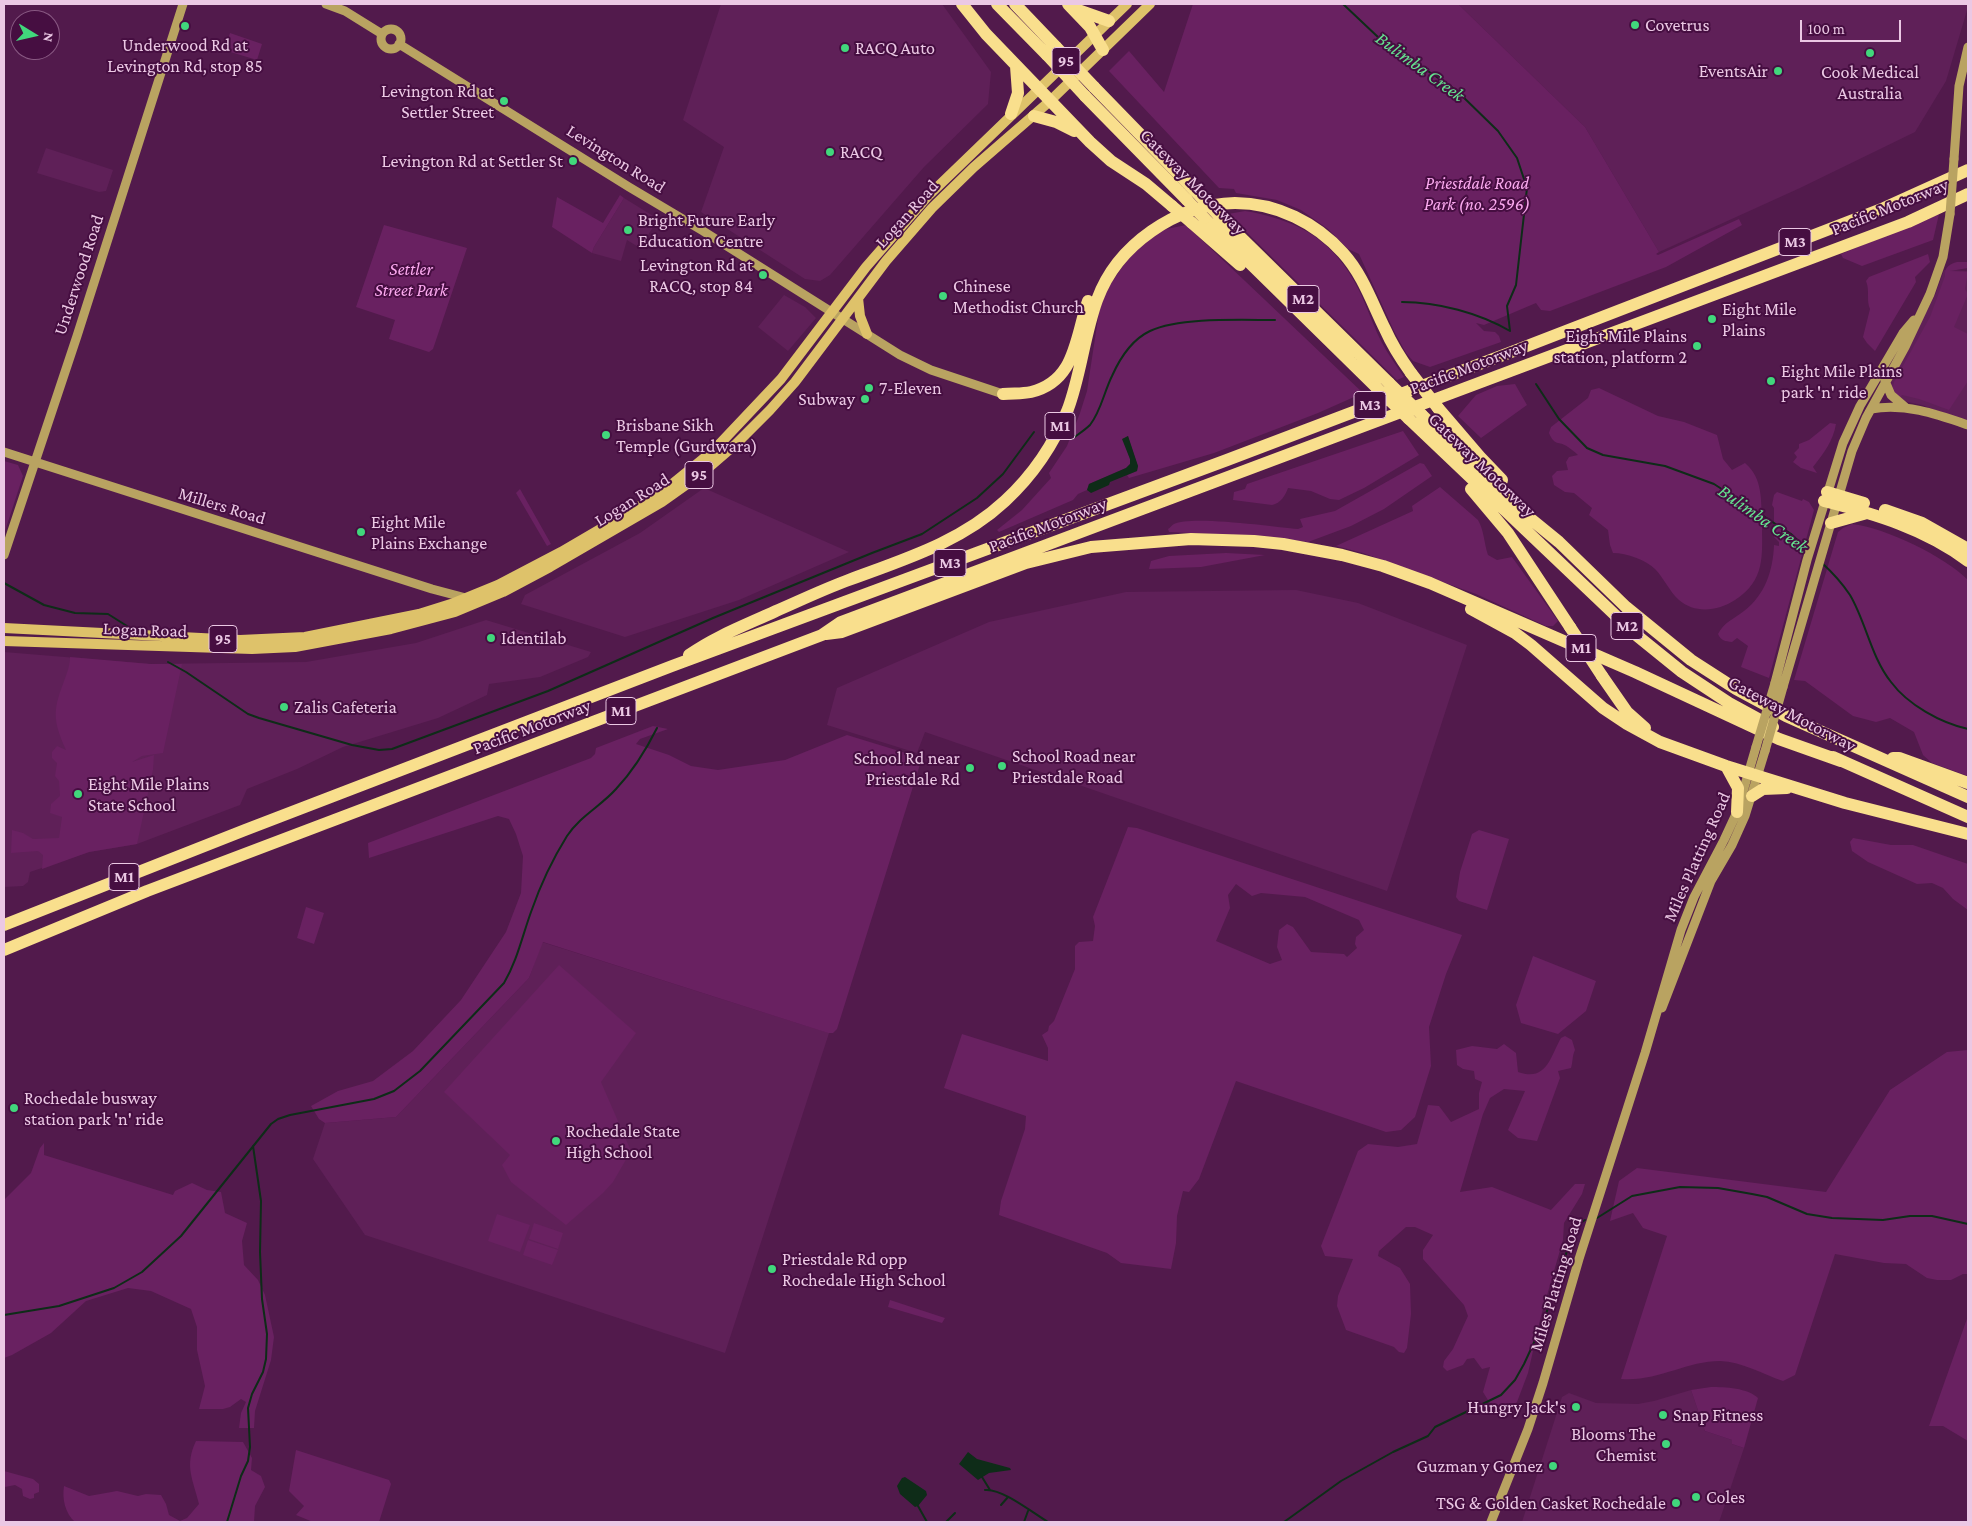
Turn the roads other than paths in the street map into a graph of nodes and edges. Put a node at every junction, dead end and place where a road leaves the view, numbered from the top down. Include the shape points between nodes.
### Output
1 (183, 4) edge
2 (326, 4) edge
3 (962, 4) edge
4 (997, 4) edge
5 (1015, 4) edge
6 (1127, 4) edge
7 (1150, 4) edge
8 (1070, 6) edge
9 (1109, 21) junction
10 (382, 34) junction
11 (1095, 34) junction
12 (399, 44) junction
13 (1968, 47) edge
14 (1103, 50) junction
15 (1051, 51) junction
16 (1968, 63) edge
17 (1016, 66) junction
18 (1038, 88) junction
19 (1090, 92) junction
20 (1050, 101) junction
21 (1958, 110) junction
22 (1011, 114) junction
23 (1034, 116) junction
24 (1079, 132) junction
25 (1968, 170) edge
26 (1968, 194) edge
27 (1198, 221) junction
28 (1160, 225) junction
29 (858, 298) junction
30 (832, 312) junction
31 (1919, 314) junction
32 (843, 319) junction
33 (867, 334) junction
34 (1885, 381) junction
35 (1003, 394) joint
36 (1905, 407) junction
37 (1871, 409) junction
38 (1968, 425) edge
39 (1443, 451) junction
40 (4, 452) edge
41 (35, 462) junction
42 (1832, 498) junction
43 (1867, 513) junction
44 (1831, 523) junction
45 (1558, 542) junction
46 (1968, 549) edge
47 (4, 555) edge
48 (1364, 561) junction
49 (1968, 562) edge
50 (432, 589) junction
51 (466, 598) junction
52 (440, 607) junction
53 (4, 628) edge
54 (822, 634) junction
55 (4, 640) edge
56 (672, 666) junction
57 (1779, 685) junction
58 (1660, 742) junction
59 (1881, 759) junction
60 (1841, 761) junction
61 (1726, 766) junction
62 (1754, 774) junction
63 (1968, 783) edge
64 (1797, 788) junction
65 (1752, 796) junction
66 (1968, 798) edge
67 (1736, 812) junction
68 (1968, 817) edge
69 (1968, 834) edge
70 (4, 925) edge
71 (4, 950) edge
72 (1645, 1053) junction
73 (1491, 1522) edge

1 - 41 main road, Underwood Road
2 - 10 main road via 345,11
3 - 17 highway
4 - 15 highway, Gateway Motorway / M2
5 - 15 highway, Gateway Motorway / M2
6 - 9 main road, Logan Road / 95
7 - 14 main road, Logan Road / 95
8 - 9 highway
8 - 11 highway
9 - 11 main road, Logan Road / 95
10 - 12 main road via 381,42 386,47 393,48
10 - 12 main road via 388,29 395,30 400,36
11 - 14 highway
11 - 18 main road, Logan Road / 95
12 - 30 main road, Levington Road
13 - 21 main road, Miles Platting Road via 1959,86
14 - 20 main road, Logan Road / 95
15 - 19 highway, Gateway Motorway / M2, bridge
16 - 21 main road, Miles Platting Road
17 - 18 highway
17 - 22 highway via 1018,93
18 - 20 highway
18 - 22 main road, Logan Road / 95
19 - 27 highway, Gateway Motorway / M2, bridge via 1187,200
19 - 45 highway, Gateway Motorway / M2, bridge via 1422,415
20 - 23 main road, Logan Road / 95
20 - 24 highway
21 - 31 main road, Miles Platting Road, bridge via 1948,234 1930,294
22 - 30 main road, Logan Road / 95 via 910,215
23 - 24 highway
23 - 29 main road, Logan Road / 95 via 932,208
24 - 27 highway, bridge via 1172,206
25 - 56 highway, Pacific Motorway / M3 via 1884,208 1486,361
26 - 54 highway, Pacific Motorway / M3 via 1908,222 841,622
27 - 39 highway, Gateway Motorway / M2, bridge via 1267,281
28 - 35 highway via 1146,227 1117,253 1103,271 1091,292 1072,355 1063,372 1039,389
28 - 45 highway, M1, bridge via 1198,209 1231,204 1266,207 1310,224 1334,243 1355,267 1411,373 1480,457 1544,521
28 - 56 highway, M1 via 1132,248 1106,281 1060,426 1032,471 1003,503 976,524 941,544 843,582 712,640
29 - 32 main road, Logan Road / 95
29 - 33 main road
30 - 32 main road, Levington Road
30 - 51 main road, Logan Road / 95 via 763,399 713,451 674,483 635,510 561,552
31 - 34 main road, Miles Platting Road via 1908,342
31 - 42 main road, Miles Platting Road via 1903,333 1853,419 1838,456
32 - 33 main road, Levington Road
32 - 55 main road, Logan Road / 95 via 770,410 693,480 623,526 472,606 392,629 286,648
33 - 35 main road, Levington Road via 922,366
34 - 36 main road via 1890,395
34 - 37 main road, Miles Platting Road
36 - 37 main road
36 - 38 main road
37 - 42 main road, Miles Platting Road
39 - 58 highway, bridge via 1447,464 1508,533 1627,712
39 - 60 highway, Gateway Motorway / M2 via 1609,611 1662,657 1754,718
40 - 41 main road, Millers Road
41 - 47 main road, Underwood Road
41 - 50 main road, Millers Road
42 - 43 highway
42 - 44 main road, Miles Platting Road
42 - 46 highway via 1916,520
42 - 57 main road, Miles Platting Road via 1807,560
43 - 44 highway
43 - 49 highway via 1920,533
44 - 57 main road, Miles Platting Road
45 - 59 highway, Gateway Motorway / M1 via 1626,607 1691,660 1773,709
48 - 54 highway, M1 via 1313,549 1245,540 1191,539 1091,547 1026,562 842,632
48 - 58 highway via 1504,626 1531,645 1603,708
48 - 60 highway, M1 via 1430,583 1779,739
50 - 51 main road, Millers Road
50 - 52 main road via 441,598
51 - 52 main road, Logan Road / 95
52 - 53 main road, Logan Road / 95 via 344,630 289,639 240,640
54 - 71 highway, Pacific Motorway / M1 via 147,891
56 - 70 highway, Pacific Motorway / M1
57 - 62 main road, Miles Platting Road, bridge
58 - 61 highway
59 - 63 highway via 1899,758
59 - 66 highway, Gateway Motorway / M1
60 - 68 highway, Gateway Motorway / M1
61 - 62 highway
61 - 67 highway via 1738,788
62 - 64 highway
62 - 65 main road, Miles Platting Road
62 - 67 main road, Miles Platting Road
64 - 65 highway via 1763,789
64 - 69 highway
65 - 72 main road, Miles Platting Road via 1699,909
67 - 72 main road, Miles Platting Road via 1694,897 1662,988
72 - 73 main road, Miles Platting Road via 1534,1412

